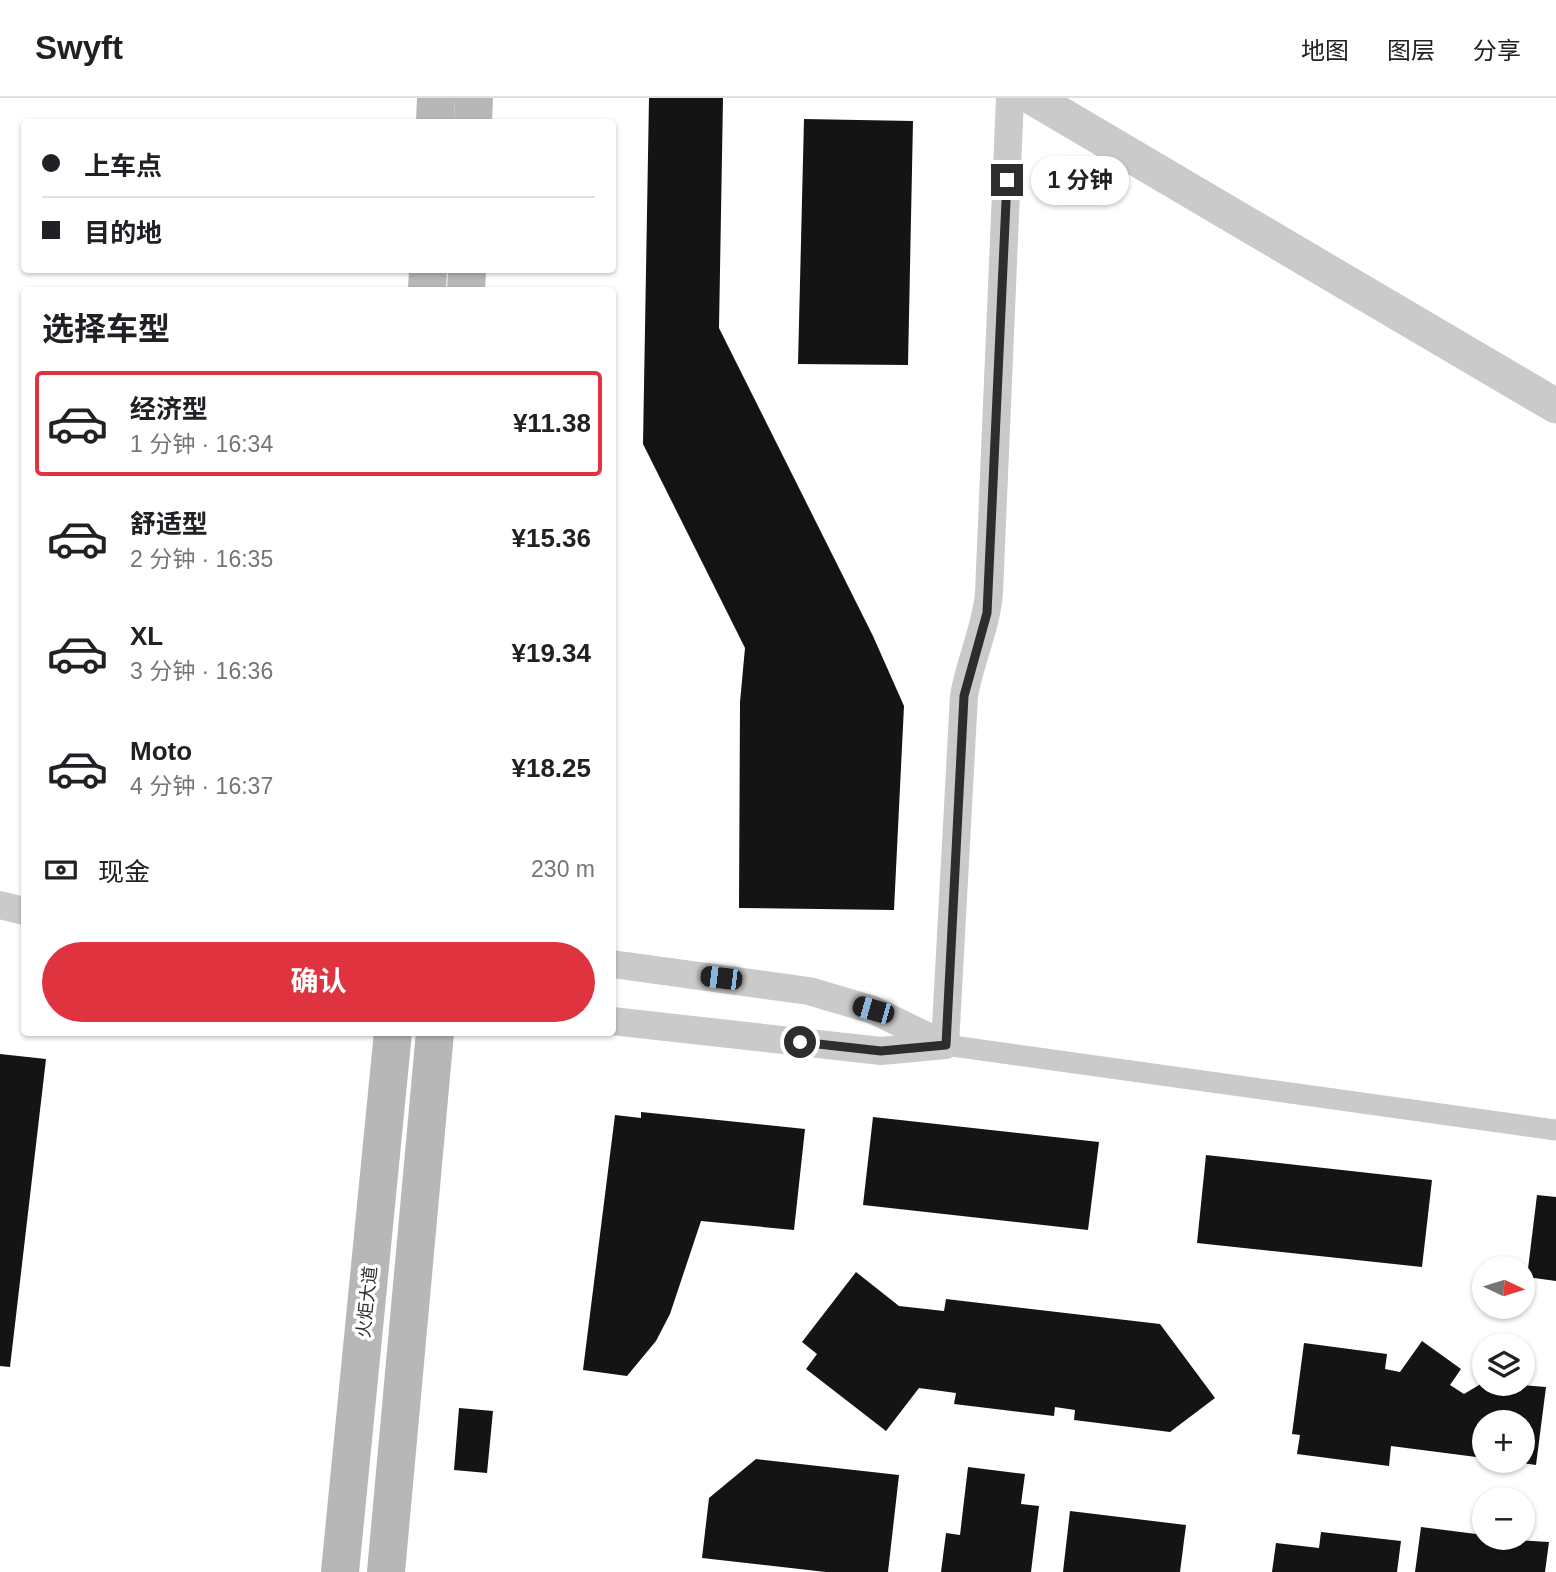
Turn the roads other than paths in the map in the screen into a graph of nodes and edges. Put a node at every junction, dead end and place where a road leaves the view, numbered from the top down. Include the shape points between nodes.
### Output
1 (436, 98) edge
2 (474, 98) edge
3 (1010, 98) edge
4 (1033, 98) edge
5 (435, 119) edge
6 (473, 119) edge
7 (1556, 406) edge
8 (0, 905) edge
9 (21, 910) edge
10 (616, 965) edge
11 (616, 1021) edge
12 (393, 1036) edge
13 (435, 1036) edge
14 (946, 1045) junction
15 (1556, 1130) edge
16 (346, 1516) junction
17 (391, 1526) junction
18 (319, 1572) edge
19 (340, 1572) edge
20 (386, 1572) edge
21 (398, 1572) edge

1 - 5 main road
2 - 6 main road
3 - 14 street via 989,593 964,696
4 - 7 street
8 - 9 street
10 - 14 street via 809,991 873,1010
11 - 14 street via 881,1051
12 - 16 main road, 火炬大道
13 - 17 main road
14 - 15 street
16 - 18 main road
16 - 19 main road, 火炬大道
17 - 20 main road
17 - 21 main road

